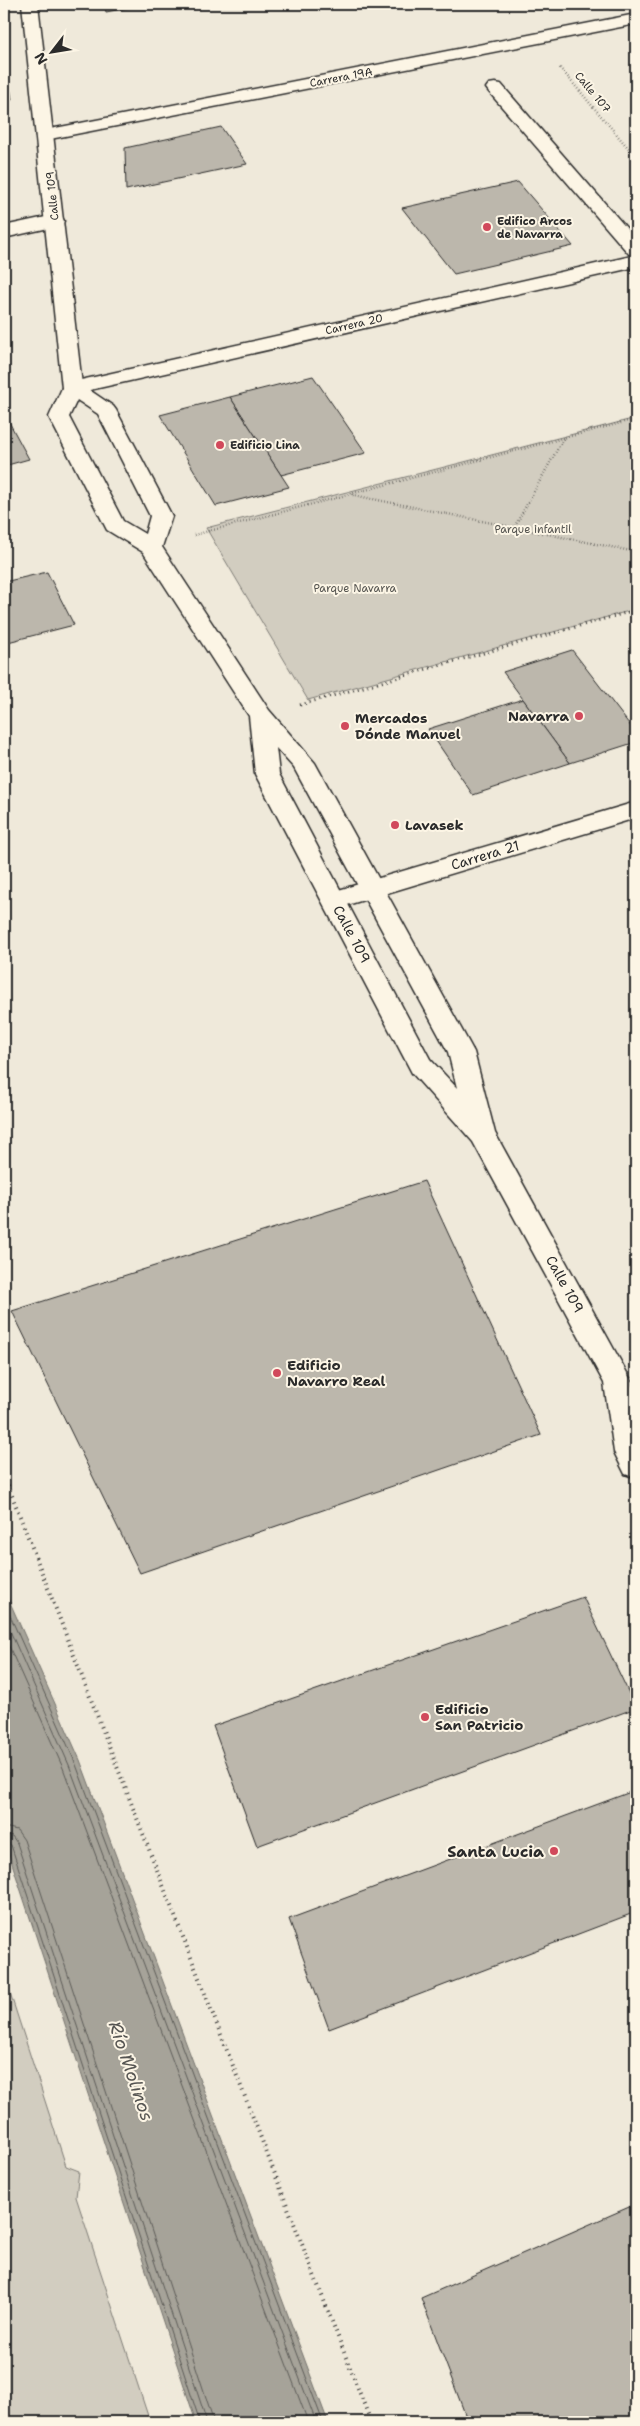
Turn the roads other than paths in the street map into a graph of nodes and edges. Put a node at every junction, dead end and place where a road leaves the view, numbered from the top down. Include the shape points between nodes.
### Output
1 (30, 4) edge
2 (636, 19) edge
3 (495, 88) dead end
4 (45, 135) junction
5 (55, 221) junction
6 (4, 232) edge
7 (636, 250) edge
8 (636, 261) edge
9 (72, 388) junction
10 (151, 547) junction
11 (261, 716) junction
12 (636, 810) edge
13 (372, 889) junction
14 (334, 900) junction
15 (482, 1134) junction
16 (627, 1390) edge
17 (636, 1465) edge

1 - 4 street, Calle 109
2 - 4 street, Carrera 19A
3 - 7 street
4 - 5 street, Calle 109
5 - 6 street
5 - 9 street, Calle 109
8 - 9 street, Carrera 20
9 - 10 street via 106,410 161,516
9 - 10 street, Calle 109 via 59,417 115,525
10 - 11 street, Calle 109
11 - 13 street, Calle 109 via 303,763
11 - 14 street, Calle 109 via 267,774
12 - 13 street, Carrera 21
13 - 14 street, Carrera 21
13 - 15 street, Calle 109 via 461,1052
14 - 15 street, Calle 109 via 421,1066
15 - 16 street, Calle 109
16 - 17 street, Calle 109 via 629,1452

